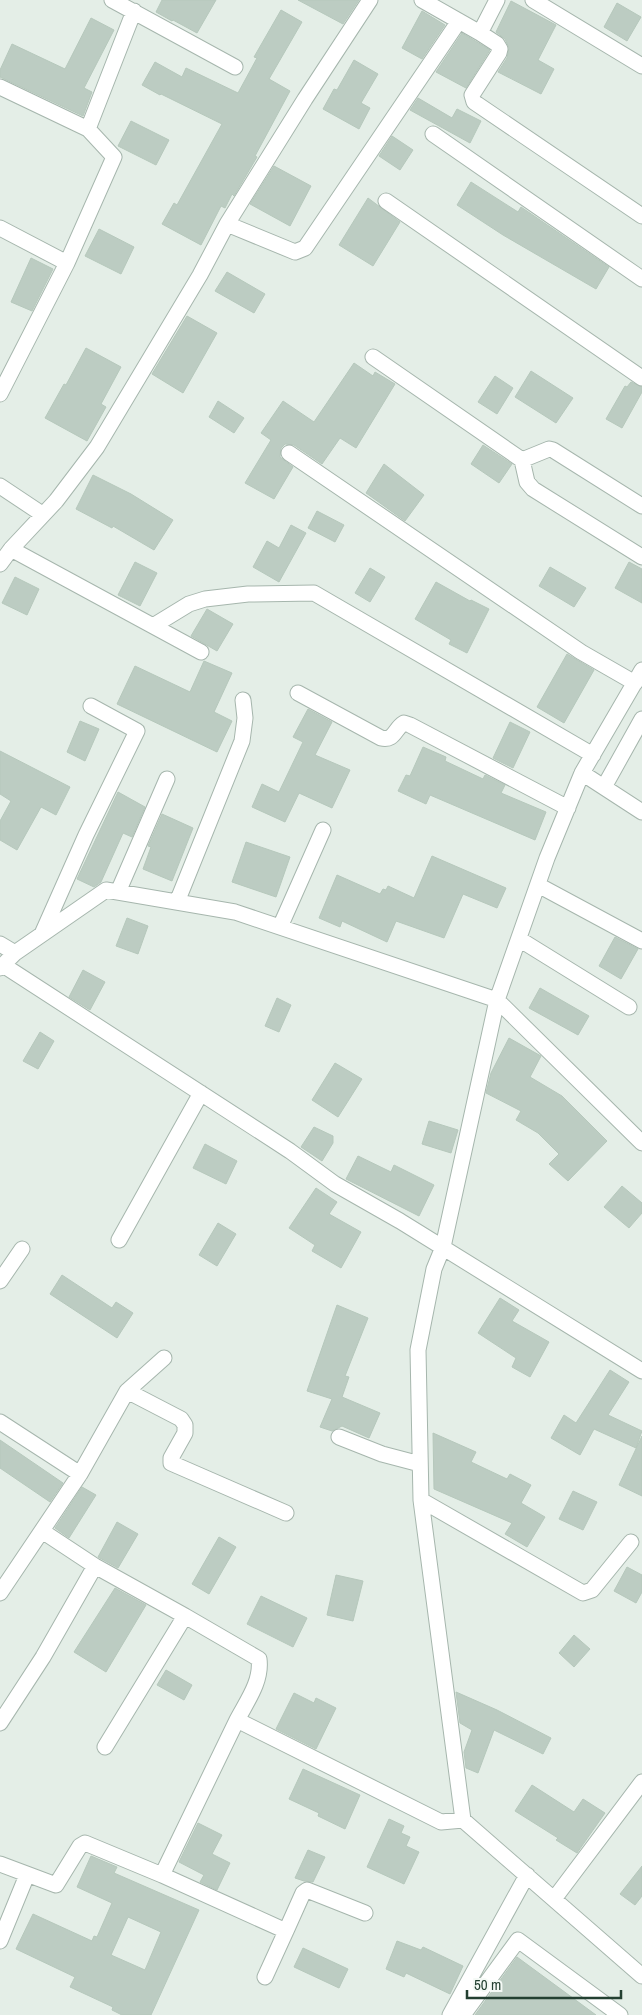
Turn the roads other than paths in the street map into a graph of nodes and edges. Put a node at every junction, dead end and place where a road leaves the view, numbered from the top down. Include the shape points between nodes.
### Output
1 (112, 0) edge
2 (370, 0) edge
3 (422, 0) edge
4 (497, 0) edge
5 (533, 0) edge
6 (134, 11) junction
7 (459, 21) junction
8 (480, 33) junction
9 (642, 66) edge
10 (235, 67) dead end
11 (0, 87) edge
12 (88, 129) junction
13 (433, 134) dead end
14 (386, 201) dead end
15 (642, 216) edge
16 (227, 224) junction
17 (0, 228) edge
18 (67, 263) junction
19 (642, 279) edge
20 (373, 357) dead end
21 (642, 378) edge
22 (0, 391) edge
23 (289, 453) dead end
24 (522, 460) junction
25 (0, 486) edge
26 (642, 506) edge
27 (42, 514) junction
28 (11, 549) junction
29 (642, 558) edge
30 (0, 564) edge
31 (153, 626) junction
32 (201, 652) dead end
33 (638, 677) edge
34 (298, 693) dead end
35 (243, 700) dead end
36 (91, 706) dead end
37 (642, 719) edge
38 (593, 755) junction
39 (582, 773) junction
40 (167, 779) dead end
41 (604, 787) junction
42 (568, 808) junction
43 (642, 812) edge
44 (322, 830) dead end
45 (538, 885) junction
46 (118, 892) junction
47 (176, 902) junction
48 (280, 927) junction
49 (41, 935) junction
50 (519, 939) junction
51 (642, 941) edge
52 (0, 944) edge
53 (15, 953) junction
54 (2, 967) edge
55 (497, 1000) junction
56 (629, 1008) dead end
57 (201, 1093) junction
58 (642, 1143) edge
59 (119, 1240) dead end
60 (443, 1248) junction
61 (22, 1249) dead end
62 (0, 1281) edge
63 (164, 1358) dead end
64 (642, 1371) edge
65 (127, 1391) junction
66 (0, 1422) edge
67 (339, 1437) dead end
68 (420, 1464) junction
69 (80, 1474) junction
70 (421, 1500) junction
71 (286, 1513) dead end
72 (42, 1531) junction
73 (631, 1542) dead end
74 (95, 1566) junction
75 (0, 1592) edge
76 (186, 1616) junction
77 (237, 1720) junction
78 (0, 1723) edge
79 (105, 1747) dead end
80 (642, 1782) edge
81 (463, 1820) junction
82 (0, 1864) edge
83 (27, 1875) junction
84 (162, 1875) junction
85 (527, 1875) junction
86 (554, 1899) junction
87 (365, 1913) dead end
88 (286, 1930) junction
89 (0, 1941) edge
90 (642, 1976) edge
91 (265, 1977) dead end
92 (450, 2015) edge
93 (463, 2015) edge
94 (620, 2015) edge

1 - 6 street
2 - 16 street
3 - 7 street
4 - 8 street
5 - 9 street
6 - 10 street
6 - 12 street
7 - 8 street
7 - 16 street via 305,248 295,252
8 - 15 street via 500,49 472,95 474,102
11 - 12 street
12 - 18 street via 114,157
13 - 19 street
14 - 21 street
16 - 27 street via 97,448
17 - 18 street
18 - 22 street
20 - 24 street
23 - 33 street via 581,652
24 - 26 street via 553,450
24 - 29 street via 527,482 533,489
25 - 27 street
27 - 28 street
28 - 30 street
28 - 31 street
31 - 32 street
31 - 38 street via 189,604 205,599 248,594 314,594
33 - 38 street
34 - 42 street via 381,738 393,737 404,723 410,725
35 - 47 street via 246,718 242,741
36 - 49 street via 137,731
37 - 41 street
38 - 39 street
39 - 41 street
39 - 42 street
40 - 46 street
41 - 43 street
42 - 45 street
44 - 48 street
45 - 50 street
45 - 51 street
46 - 47 street
46 - 49 street via 106,890
47 - 48 street via 235,912
48 - 55 street
49 - 53 street
50 - 55 street
50 - 56 street
52 - 53 street
53 - 54 street
54 - 57 street
55 - 58 street
55 - 60 street
57 - 59 street
57 - 60 street via 335,1184
60 - 64 street
60 - 68 street via 434,1269 418,1350
61 - 62 street
63 - 65 street
65 - 69 street
65 - 71 street via 185,1424 185,1433 171,1463
66 - 69 street
67 - 68 street via 382,1454
68 - 70 street
69 - 72 street
70 - 73 street via 583,1593 592,1590
70 - 81 street
72 - 74 street
72 - 75 street
74 - 76 street
74 - 78 street via 43,1657
76 - 77 street via 259,1659 258,1679
76 - 79 street
77 - 81 street via 442,1822
77 - 84 street
80 - 86 street
81 - 85 street
82 - 83 street
83 - 84 street via 56,1885 85,1843
83 - 89 street
84 - 88 street
85 - 86 street
85 - 92 street
86 - 90 street
87 - 88 street via 307,1890
88 - 91 street
93 - 94 street via 518,1940

